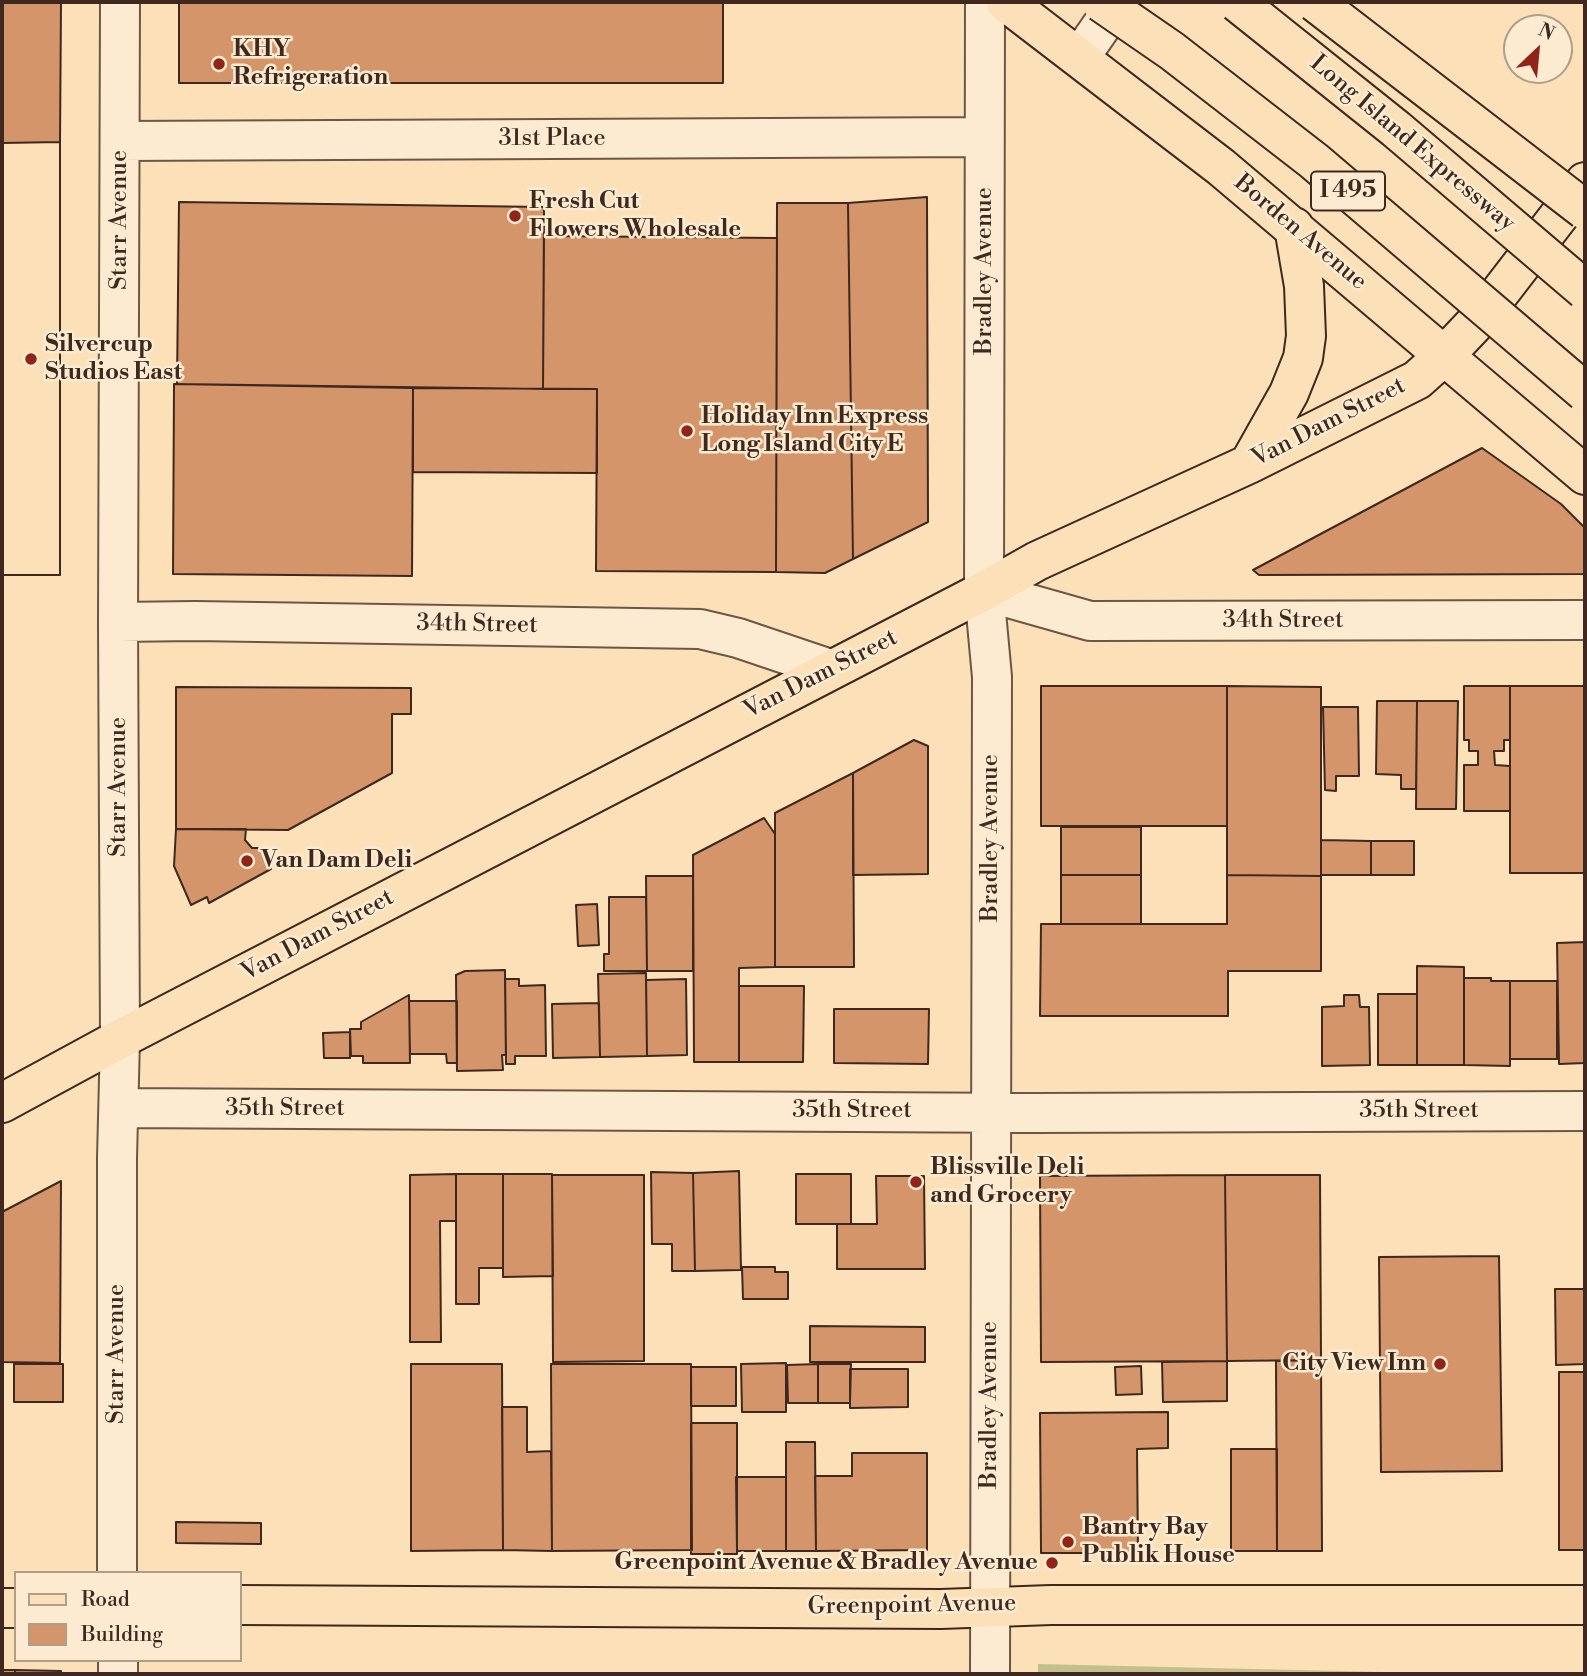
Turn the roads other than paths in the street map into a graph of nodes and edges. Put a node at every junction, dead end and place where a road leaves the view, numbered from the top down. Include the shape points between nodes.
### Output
1 (120, 2) edge
2 (985, 2) edge
3 (1006, 2) edge
4 (1101, 2) edge
5 (1118, 2) edge
6 (1237, 2) edge
7 (1315, 2) edge
8 (1337, 2) edge
9 (1080, 57) junction
10 (984, 137) junction
11 (120, 141) junction
12 (1583, 197) edge
13 (1294, 228) junction
14 (1585, 290) edge
15 (1445, 355) junction
16 (1585, 392) edge
17 (1249, 464) junction
18 (1585, 475) edge
19 (984, 592) junction
20 (1585, 620) edge
21 (118, 622) junction
22 (830, 670) junction
23 (120, 1039) junction
24 (2, 1103) edge
25 (119, 1108) junction
26 (1585, 1111) edge
27 (990, 1112) junction
28 (117, 1571) edge
29 (242, 1605) edge
30 (1585, 1605) edge
31 (991, 1607) junction
32 (990, 1674) edge

1 - 11 street, Starr Avenue
2 - 10 street, Bradley Avenue
3 - 9 main road, Borden Avenue
4 - 16 main road, I 495, bridge via 1284,137
5 - 9 street
6 - 14 main road, Long Island Expressway, bridge via 1396,129
7 - 12 main road, bridge
8 - 12 main road
9 - 13 main road, Borden Avenue
10 - 11 street, 31st Place
10 - 19 street, Bradley Avenue
11 - 21 street, Starr Avenue
12 - 15 main road, Van Dam Street
13 - 15 main road, Borden Avenue
13 - 17 main road via 1304,286 1303,358
15 - 17 main road, Van Dam Street via 1417,380
15 - 18 main road, Borden Avenue
17 - 19 main road, Van Dam Street via 1037,561
19 - 20 street, 34th Street via 1090,621
19 - 22 main road, Van Dam Street
19 - 27 street, Bradley Avenue via 992,677
21 - 22 street, 34th Street via 700,629
21 - 23 street, Starr Avenue
22 - 23 main road, Van Dam Street
23 - 24 main road, Van Dam Street
23 - 25 street, Starr Avenue
25 - 27 street, 35th Street
25 - 28 street, Starr Avenue
26 - 27 street, 35th Street
27 - 31 street, Bradley Avenue
29 - 31 main road, Greenpoint Avenue
30 - 31 main road, Greenpoint Avenue
31 - 32 street, Bradley Avenue

